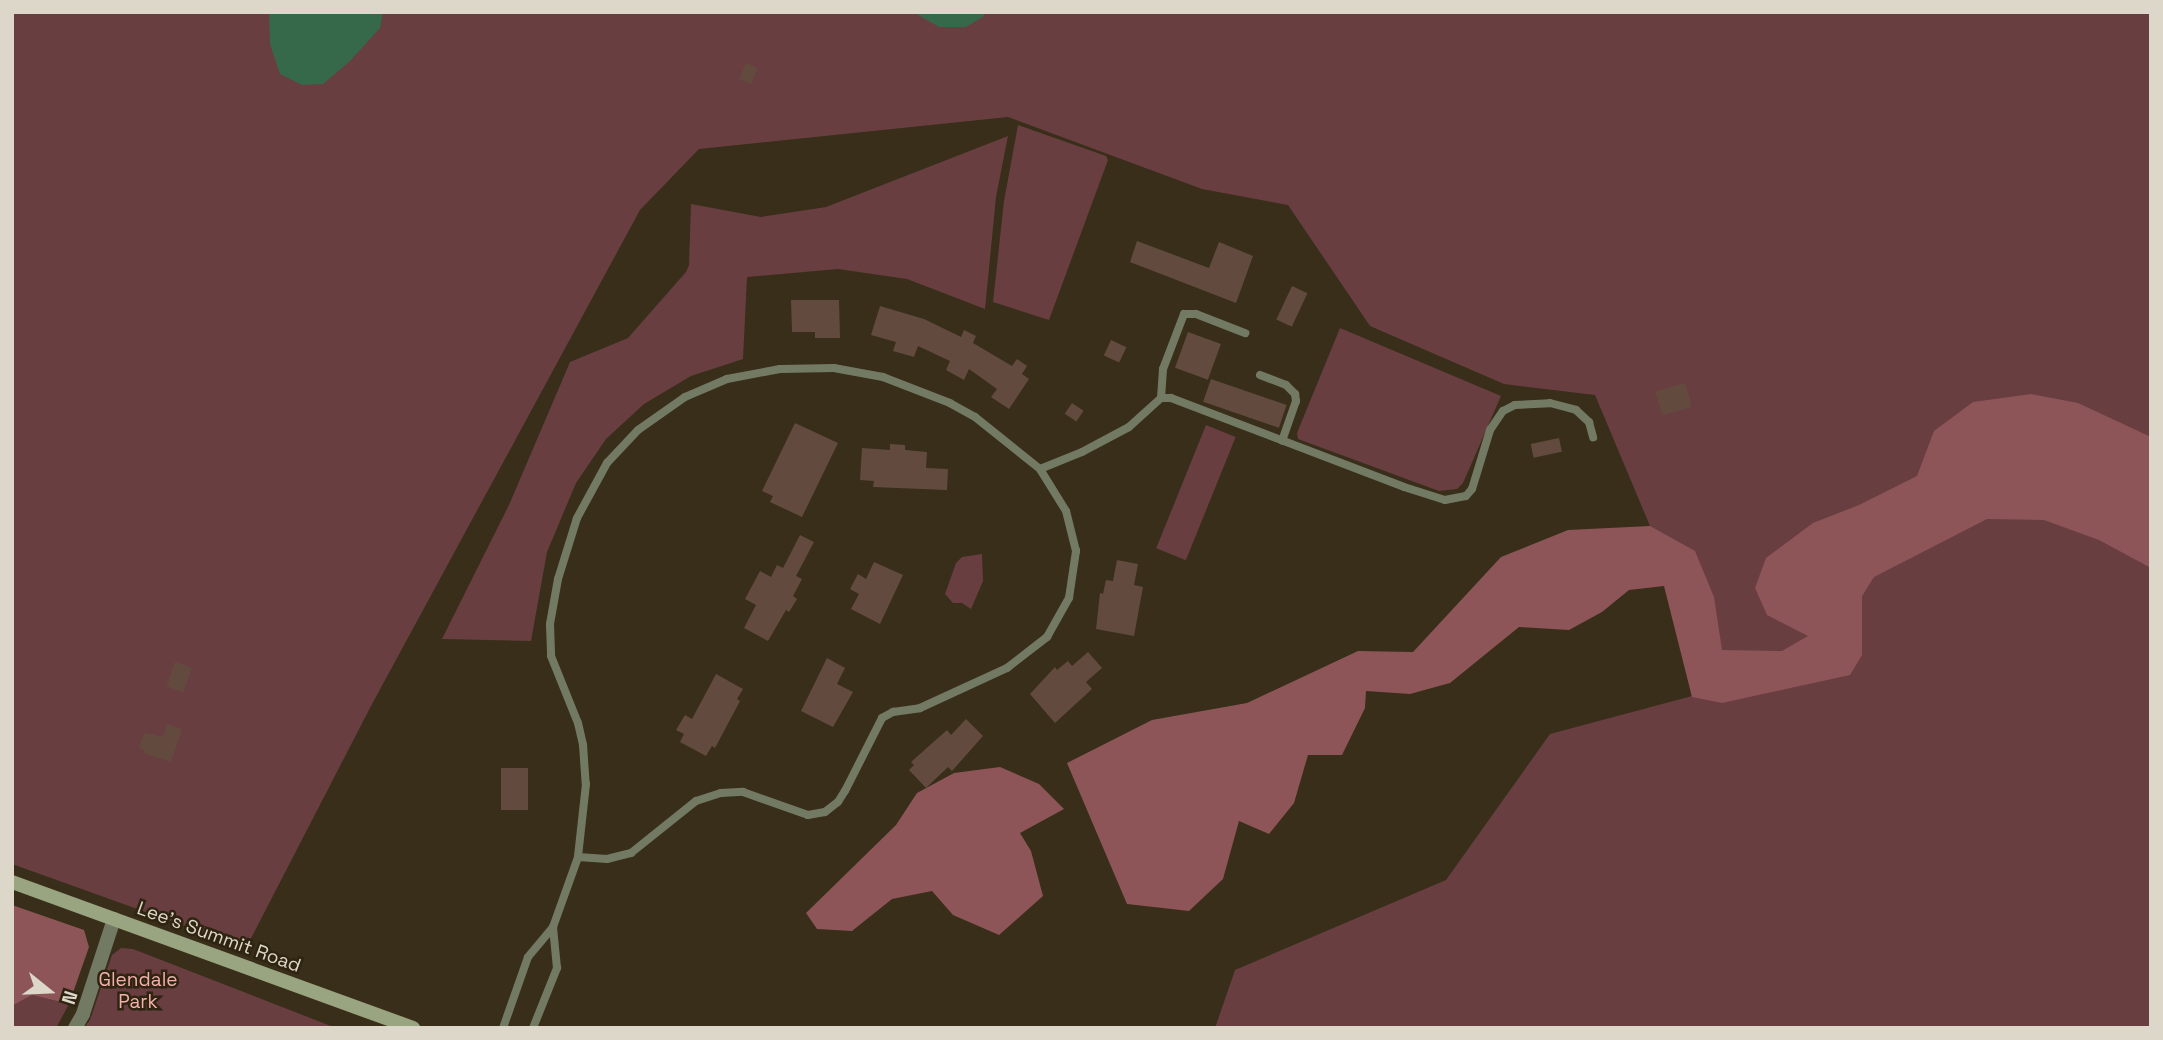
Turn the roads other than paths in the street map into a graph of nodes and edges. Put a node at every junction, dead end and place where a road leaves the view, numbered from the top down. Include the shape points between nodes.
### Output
1 (1245, 333) dead end
2 (1260, 376) dead end
3 (1161, 398) junction
4 (1593, 437) dead end
5 (1282, 441) junction
6 (1040, 469) junction
7 (578, 857) junction
8 (12, 882) edge
9 (114, 919) junction
10 (553, 927) junction
11 (75, 1028) edge
12 (413, 1028) edge
13 (503, 1028) edge
14 (534, 1028) edge

1 - 3 lane via 1196,314 1184,314 1163,369
2 - 5 lane via 1286,385 1295,394
3 - 5 lane
3 - 6 lane via 1129,427
4 - 5 lane via 1586,418 1563,406 1533,402 1503,411 1490,430 1472,489 1456,500 1404,487
6 - 7 lane via 1066,511 1076,567 1069,598 1052,630 1035,649 1007,668 933,703 882,718 845,791 825,812 808,815 743,792 721,793 696,801 631,853 607,859
6 - 7 lane via 950,403 894,380 834,368 780,369 727,379 685,397 638,430 607,463 577,518 550,624 551,656 583,745 586,784
7 - 10 lane
8 - 9 main road, Lee's Summit Road
9 - 11 street
9 - 12 main road, Lee's Summit Road
10 - 13 lane via 528,957
10 - 14 lane via 557,968

